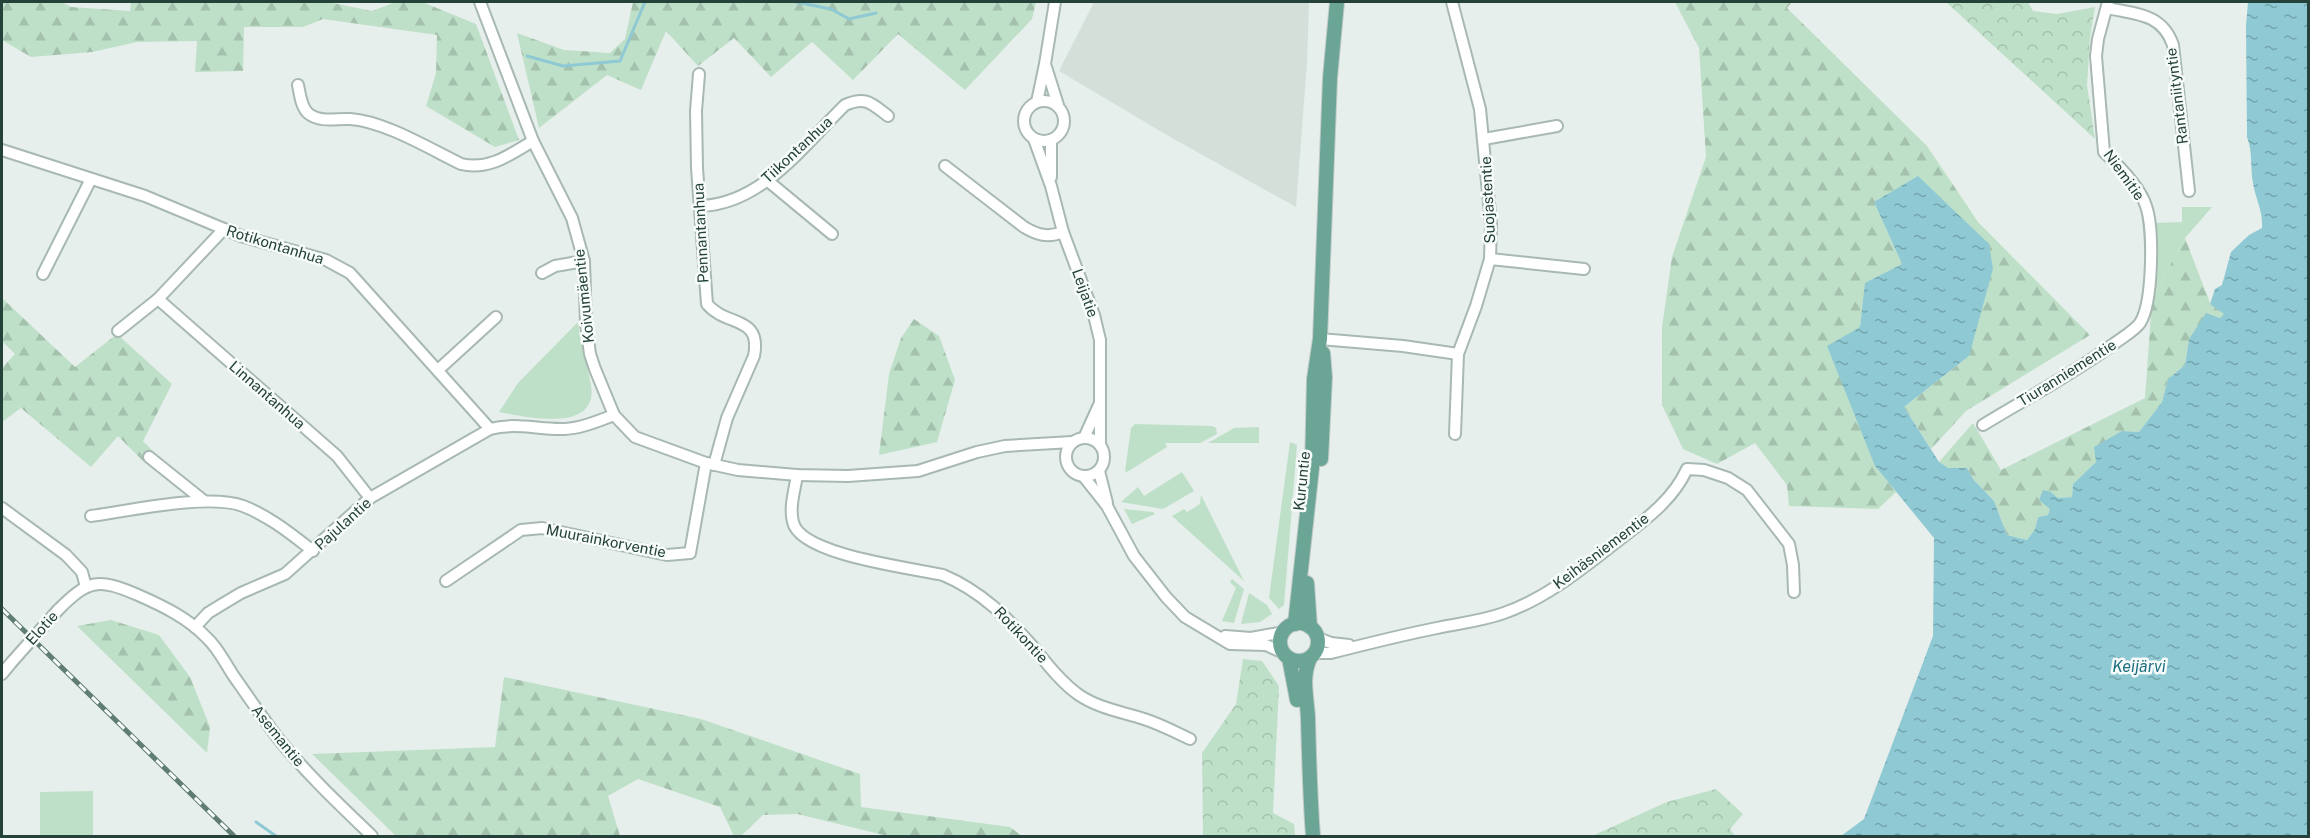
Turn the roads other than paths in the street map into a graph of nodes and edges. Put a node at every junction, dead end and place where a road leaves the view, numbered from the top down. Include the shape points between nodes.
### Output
1 (1055, 2) edge
2 (1329, 2) edge
3 (1337, 2) edge
4 (1452, 2) edge
5 (483, 3) edge
6 (2107, 5) edge
7 (1331, 55) junction
8 (1046, 64) junction
9 (699, 74) dead end
10 (298, 85) dead end
11 (1037, 102) junction
12 (1058, 105) junction
13 (888, 116) dead end
14 (1557, 126) dead end
15 (1034, 139) junction
16 (1484, 139) junction
17 (1051, 140) junction
18 (533, 141) junction
19 (2, 150) edge
20 (945, 166) dead end
21 (91, 179) junction
22 (768, 181) junction
23 (1051, 186) junction
24 (2189, 191) dead end
25 (701, 206) junction
26 (224, 229) junction
27 (1063, 232) junction
28 (832, 234) dead end
29 (1490, 259) junction
30 (584, 261) junction
31 (1584, 269) dead end
32 (542, 273) dead end
33 (43, 274) dead end
34 (158, 299) junction
35 (2145, 314) joint
36 (496, 317) dead end
37 (118, 331) dead end
38 (1320, 339) junction
39 (1458, 354) junction
40 (438, 370) junction
41 (1100, 402) junction
42 (614, 415) junction
43 (1983, 425) dead end
44 (490, 429) junction
45 (1455, 434) dead end
46 (1084, 438) junction
47 (1072, 442) junction
48 (1037, 445) junction
49 (1100, 445) junction
50 (150, 457) dead end
51 (1066, 458) junction
52 (710, 464) junction
53 (1099, 471) junction
54 (797, 475) junction
55 (1084, 477) junction
56 (370, 498) junction
57 (204, 501) junction
58 (1107, 506) junction
59 (2, 508) edge
60 (90, 516) dead end
61 (313, 551) junction
62 (446, 581) dead end
63 (86, 586) junction
64 (1794, 592) dead end
65 (195, 627) junction
66 (1296, 628) junction
67 (1210, 633) junction
68 (1314, 650) junction
69 (1287, 656) junction
70 (2, 674) edge
71 (1190, 739) dead end
72 (1308, 755) junction
73 (372, 837) edge
74 (1313, 837) edge

1 - 8 street, Leijatie
2 - 7 main road, Kuruntie
3 - 7 main road, Kuruntie
4 - 16 street, Suojastentie via 1476,90
5 - 18 street, Koivumäentie
6 - 24 street, Rantaniityntie via 2151,17 2169,34
6 - 35 street, Niemitie via 2096,56 2104,152 2124,171 2146,205 2151,246
7 - 38 main road, Kuruntie
8 - 11 street, Leijatie
8 - 12 street, Leijatie
9 - 25 street, Pennantanhua via 696,111
10 - 18 street via 303,107 310,115 375,124 473,167 500,160
11 - 12 street
11 - 15 street, Leijatie via 1024,117 1024,125
12 - 17 street, Leijatie via 1065,121 1058,136
13 - 22 street, Tiikontanhua via 868,101 845,105
14 - 16 street
15 - 17 street
15 - 23 street, Leijatie
16 - 29 street, Suojastentie
17 - 23 street, Leijatie
18 - 30 street, Koivumäentie via 572,218
19 - 21 street, Rotikontanhua
20 - 27 street via 1023,227 1036,234 1054,236
21 - 26 street, Rotikontanhua via 153,199
21 - 33 street
22 - 25 street, Tiikontanhua via 717,205
22 - 28 street
23 - 27 street, Leijatie
25 - 52 street, Pennantanhua via 707,304 748,327 755,334 756,345
26 - 34 street
26 - 40 street, Rotikontanhua via 316,256 350,273
27 - 41 street, Leijatie via 1100,340
29 - 31 street
29 - 39 street, Suojastentie
30 - 32 street via 555,266
30 - 42 street, Koivumäentie via 590,354
34 - 37 street
34 - 56 street, Linnantanhua via 337,456
35 - 43 street, Tiuranniementie via 2136,327 2094,358
36 - 40 street
38 - 39 street
38 - 66 main road, Kuruntie
39 - 45 street, Suojastentie
40 - 44 street, Rotikontanhua
41 - 46 street, Leijatie
41 - 49 street, Leijatie
42 - 44 street, Pajulantie via 564,429 511,425
42 - 52 street, Koivumäentie via 635,437
44 - 56 street, Pajulantie
46 - 47 street
46 - 49 street
47 - 48 street, Koivumäentie
47 - 51 street
48 - 51 street, Koivumäentie
48 - 54 street, Koivumäentie via 977,452 918,471
49 - 53 street via 1104,461
50 - 57 street
51 - 55 street via 1073,473
52 - 54 street, Koivumäentie
52 - 62 street, Muurainkorventie via 690,553 667,555 532,528 521,530
53 - 55 street
53 - 58 street
54 - 71 street, Rotikontie via 793,523 805,538 837,552 956,580 1002,613 1079,695
55 - 58 street
56 - 61 street, Pajulantie
57 - 60 street
57 - 61 street via 227,502 256,512
58 - 67 street via 1152,580 1185,617
59 - 63 street via 66,555 82,572
61 - 65 street, Pajulantie via 285,574 221,604
63 - 65 street via 114,585 156,603
63 - 70 street, Elotie, bridge via 58,610
64 - 68 street, Keihäsniementie via 1789,544 1747,490 1728,478 1687,469 1679,487 1662,505 1540,597 1484,619 1331,653
65 - 73 street, Asemantie via 208,639 286,748
66 - 67 street via 1251,638
66 - 68 main road
66 - 69 main road, Kuruntie via 1281,643
67 - 69 street via 1230,644 1266,645
68 - 69 main road via 1300,661
68 - 72 main road via 1304,681
69 - 72 main road
72 - 74 main road

